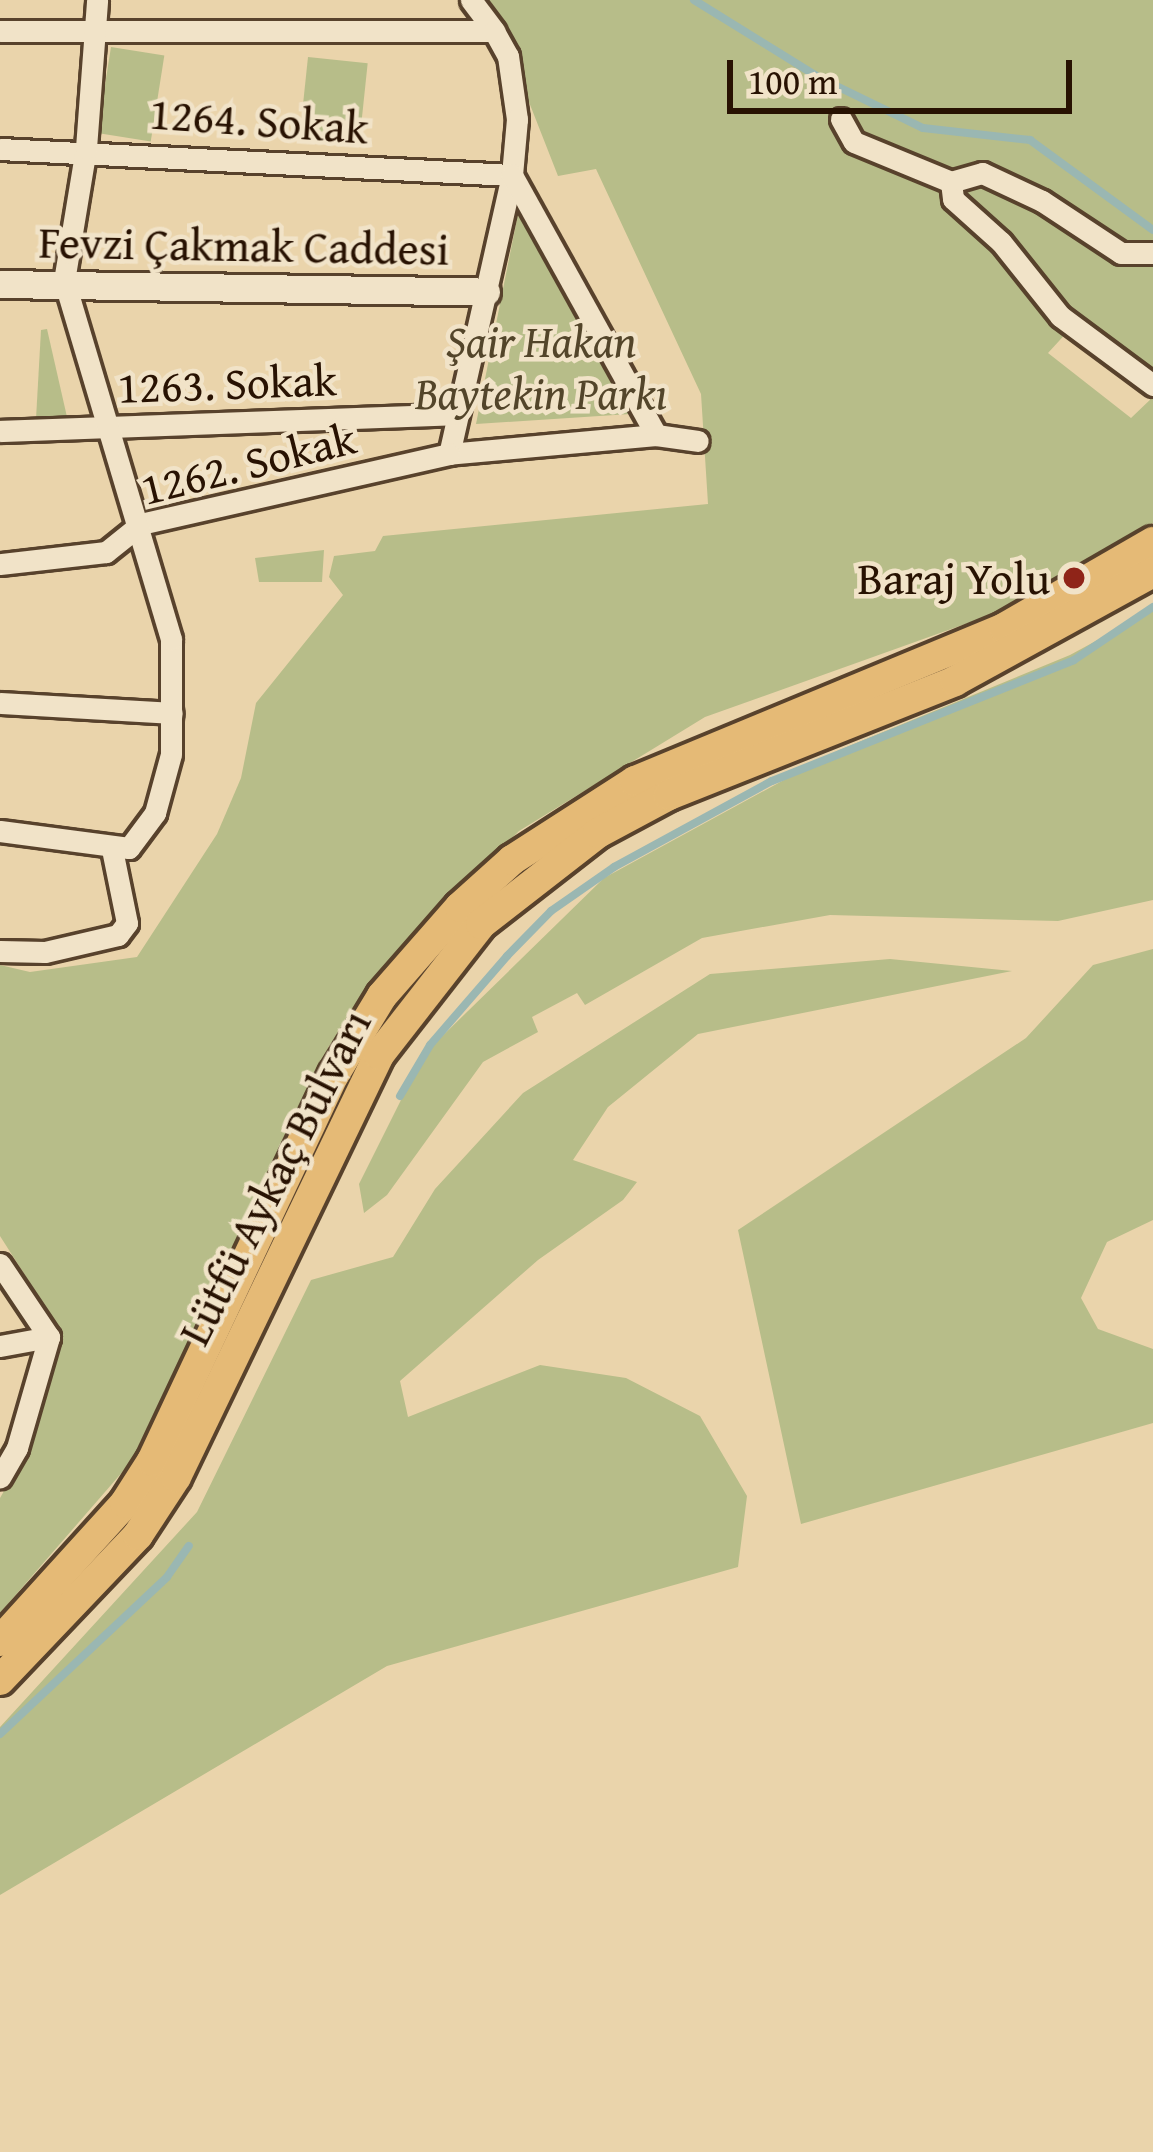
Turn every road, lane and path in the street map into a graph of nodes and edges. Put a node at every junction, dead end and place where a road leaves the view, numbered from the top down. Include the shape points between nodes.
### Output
1 (97, 0) edge
2 (471, 0) edge
3 (0, 31) edge
4 (494, 31) junction
5 (98, 33) junction
6 (841, 119) dead end
7 (86, 148) junction
8 (0, 149) edge
9 (512, 175) junction
10 (951, 182) junction
11 (1153, 253) edge
12 (64, 281) junction
13 (0, 284) edge
14 (486, 292) junction
15 (1153, 385) edge
16 (457, 414) junction
17 (110, 426) junction
18 (0, 431) edge
19 (656, 435) junction
20 (698, 441) dead end
21 (449, 454) junction
22 (141, 524) junction
23 (1153, 542) edge
24 (0, 564) edge
25 (1153, 572) edge
26 (0, 703) edge
27 (172, 713) junction
28 (0, 831) edge
29 (112, 849) junction
30 (0, 951) edge
31 (263, 1224) junction
32 (291, 1241) junction
33 (0, 1264) edge
34 (49, 1337) junction
35 (0, 1346) edge
36 (9, 1444) edge
37 (0, 1478) edge
38 (0, 1641) edge
39 (0, 1680) edge

1 - 5 street
2 - 4 street
3 - 5 street
4 - 5 street
4 - 9 street via 508,56 517,119
5 - 7 street
6 - 10 street via 854,142
7 - 8 street, 1264. Sokak
7 - 9 street, 1264. Sokak
7 - 12 street
9 - 14 street
9 - 19 street
10 - 11 street via 982,173 1042,200 1121,253
10 - 15 street via 953,199 1001,242 1060,316
12 - 13 street, Fevzi Çakmak Caddesi
12 - 14 street, Fevzi Çakmak Caddesi
12 - 17 street
14 - 16 street
16 - 17 street, 1263. Sokak
16 - 21 street
17 - 18 street, 1263. Sokak
17 - 22 street
19 - 20 street, 1262. Sokak
19 - 21 street, 1262. Sokak
21 - 22 street, 1262. Sokak
22 - 24 street, 1262. Sokak via 106,552
22 - 27 street via 171,639
23 - 31 main road, Lütfü Aykaç Bulvarı via 1004,628 635,781 512,860 382,996
25 - 32 main road, Lütfü Aykaç Bulvarı via 955,681 669,795 598,832 529,883 481,924 412,1004 359,1091
26 - 27 street
27 - 29 street via 155,813 129,848
28 - 29 street
29 - 30 street via 127,923 118,935 45,952
31 - 32 main road
31 - 38 main road, Lütfü Aykaç Bulvarı via 152,1461 125,1503
32 - 39 main road, Lütfü Aykaç Bulvarı via 176,1477 138,1535
33 - 34 street
34 - 35 street
34 - 36 street
36 - 37 street

